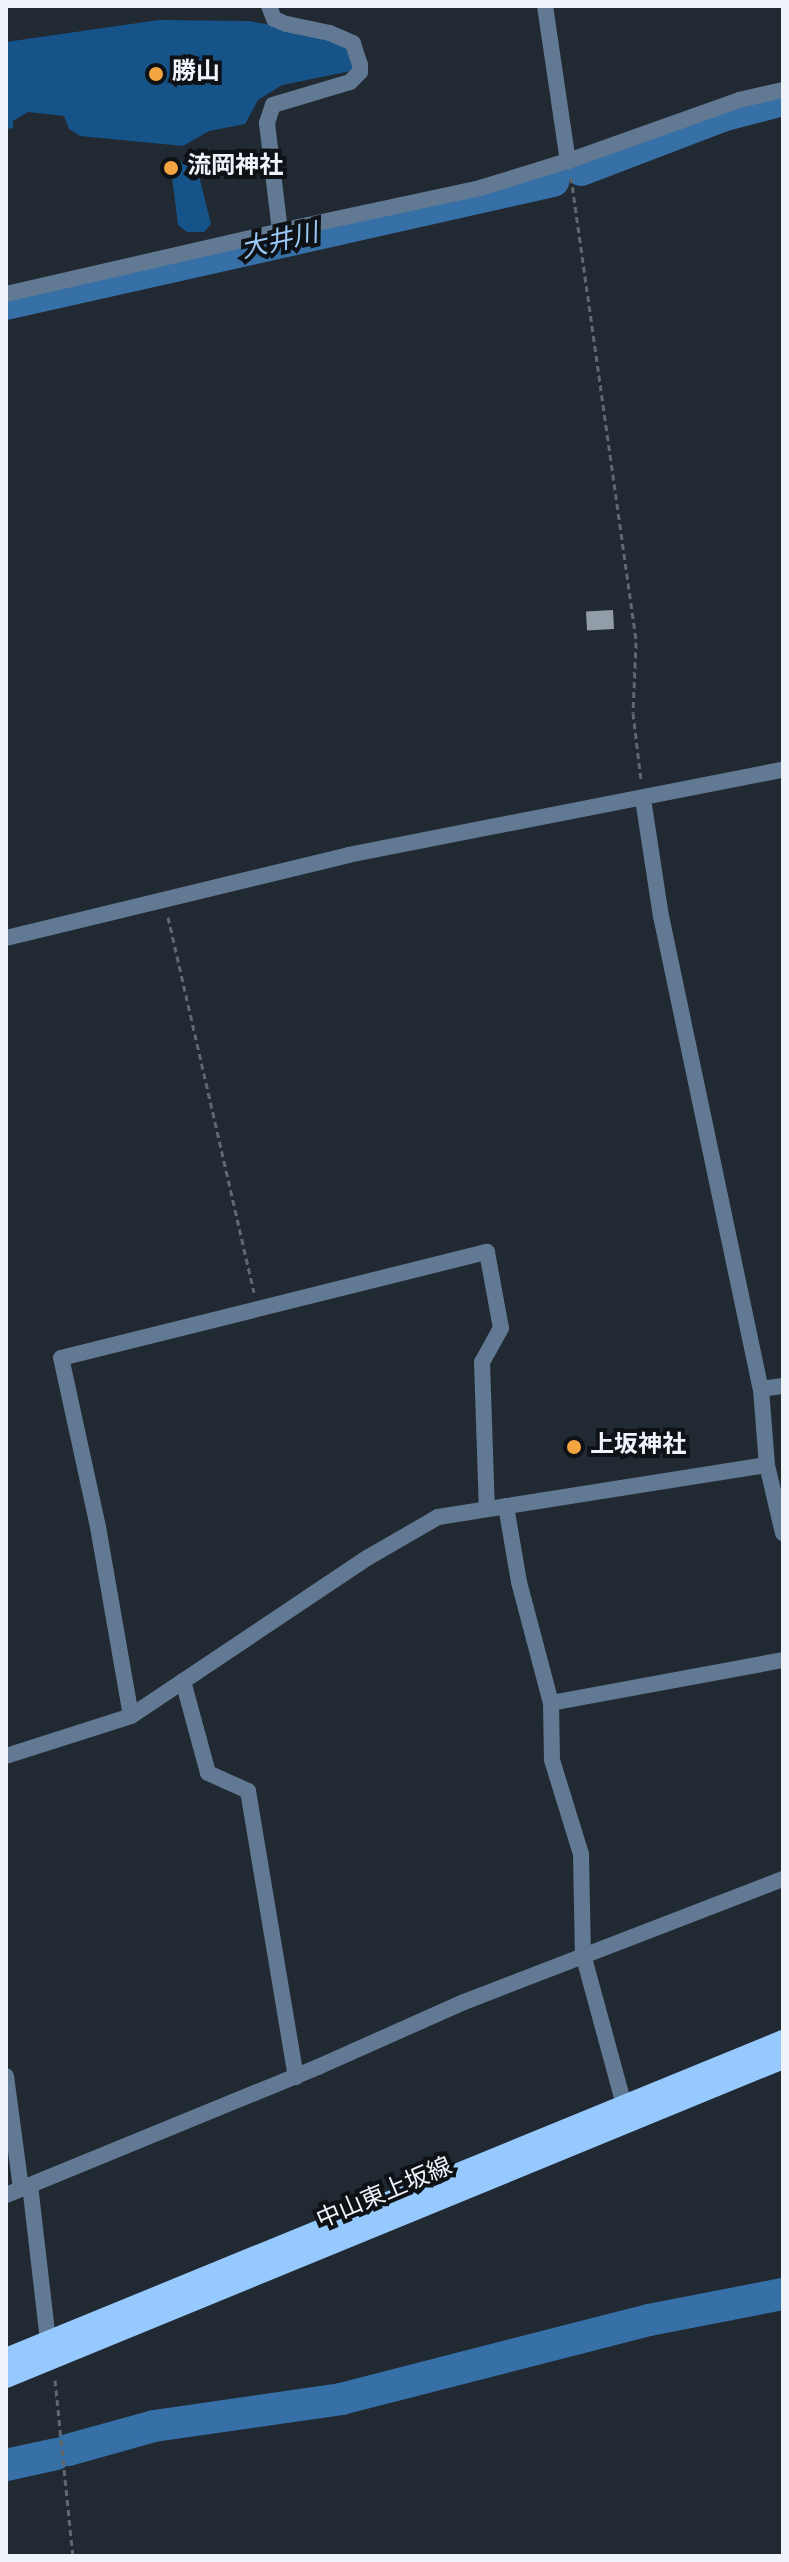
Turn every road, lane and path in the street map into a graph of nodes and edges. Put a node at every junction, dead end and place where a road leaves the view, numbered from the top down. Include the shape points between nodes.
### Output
1 (269, 6) edge
2 (545, 6) edge
3 (783, 90) edge
4 (568, 161) junction
5 (280, 231) junction
6 (6, 294) edge
7 (783, 770) edge
8 (643, 799) junction
9 (164, 898) junction
10 (6, 938) edge
11 (258, 1309) junction
12 (783, 1386) edge
13 (761, 1389) junction
14 (767, 1465) junction
15 (506, 1506) junction
16 (487, 1509) junction
17 (783, 1533) edge
18 (783, 1660) edge
19 (183, 1681) junction
20 (551, 1703) junction
21 (131, 1716) junction
22 (6, 1756) edge
23 (783, 1879) edge
24 (583, 1954) junction
25 (783, 2040) edge
26 (783, 2059) edge
27 (6, 2076) edge
28 (296, 2077) junction
29 (626, 2113) junction
30 (19, 2189) edge
31 (50, 2351) junction
32 (6, 2358) edge
33 (6, 2378) edge
34 (73, 2556) edge

1 - 5 street via 274,19 353,43 360,65 350,82 273,105 267,123
2 - 4 street
3 - 4 street via 739,100
4 - 5 street via 480,188
4 - 8 path via 636,642 633,713
5 - 6 street
7 - 8 street
8 - 9 street via 348,855
8 - 13 street via 661,916
9 - 10 street
9 - 11 path
11 - 16 street via 487,1252 501,1328 482,1362
11 - 21 street via 61,1358
12 - 13 street
13 - 14 street
14 - 15 street
14 - 17 street
15 - 16 street
15 - 20 street via 519,1582
16 - 19 street via 438,1517
18 - 20 street
19 - 21 street
19 - 28 street via 208,1773 248,1791
20 - 24 street via 552,1760 581,1854
21 - 22 street
23 - 24 street
24 - 28 street
24 - 29 street
25 - 29 main road, 中山東上坂線
26 - 29 main road, 中山東上坂線
27 - 30 street
28 - 30 street
29 - 31 main road, 中山東上坂線
30 - 31 street
31 - 32 main road, 中山東上坂線
31 - 33 main road, 中山東上坂線
31 - 34 path

